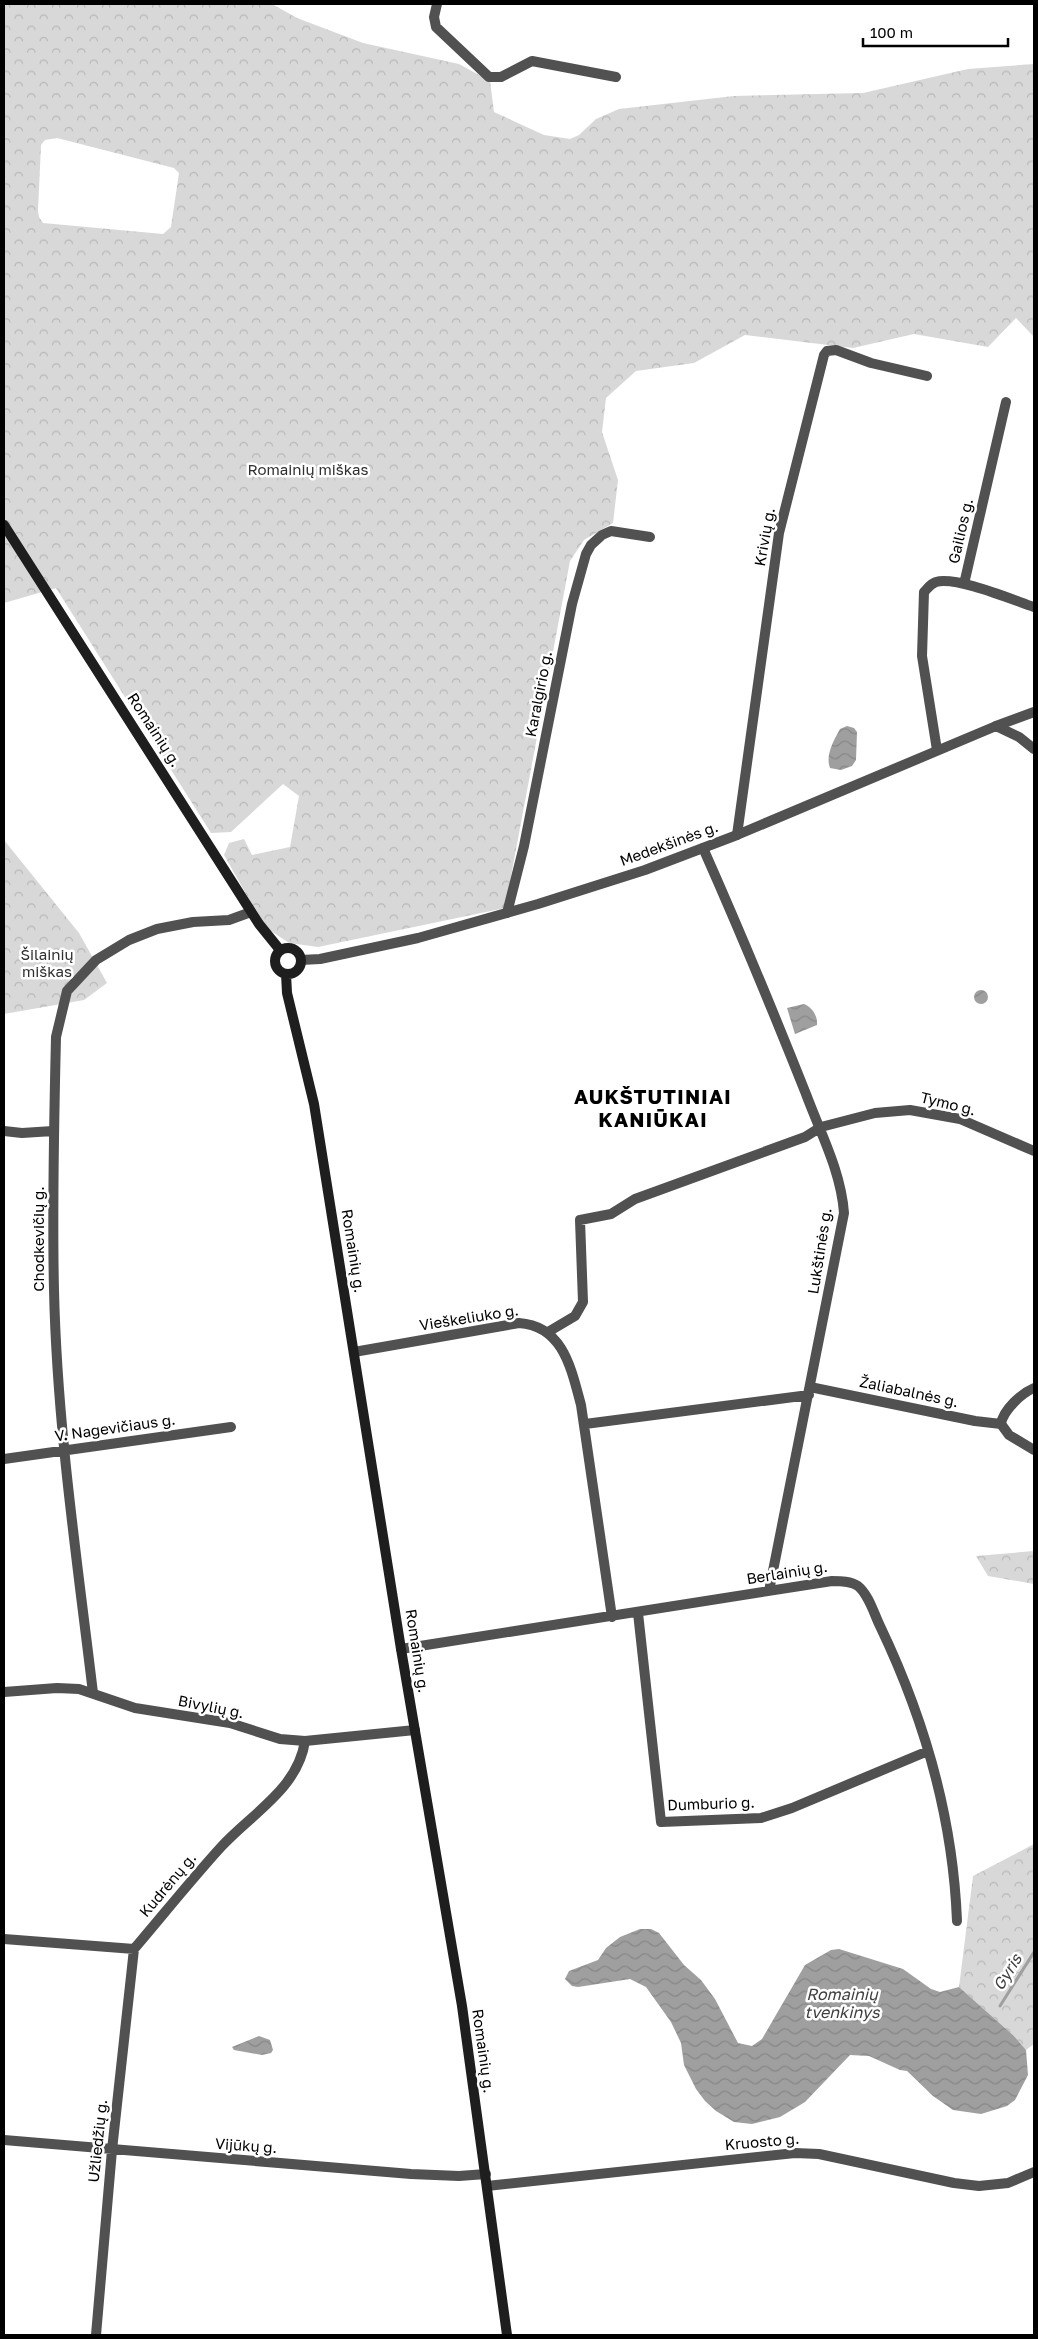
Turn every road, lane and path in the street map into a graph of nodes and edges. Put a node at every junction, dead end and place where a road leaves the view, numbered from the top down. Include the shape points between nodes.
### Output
1 (437, 4) edge
2 (616, 77) dead end
3 (926, 376) dead end
4 (1006, 402) dead end
5 (4, 526) edge
6 (650, 537) dead end
7 (964, 584) junction
8 (1034, 608) edge
9 (1034, 712) edge
10 (996, 726) junction
11 (1034, 749) edge
12 (937, 750) junction
13 (737, 835) junction
14 (703, 848) junction
15 (251, 912) junction
16 (507, 913) junction
17 (280, 950) junction
18 (301, 960) junction
19 (286, 974) junction
20 (821, 1127) junction
21 (4, 1131) edge
22 (53, 1132) junction
23 (1034, 1151) edge
24 (548, 1332) junction
25 (354, 1352) junction
26 (1034, 1388) edge
27 (810, 1391) junction
28 (585, 1424) junction
29 (1001, 1424) junction
30 (231, 1427) dead end
31 (64, 1450) junction
32 (1034, 1450) edge
33 (4, 1459) edge
34 (768, 1591) junction
35 (638, 1613) junction
36 (612, 1617) junction
37 (401, 1649) junction
38 (4, 1692) edge
39 (93, 1692) junction
40 (415, 1730) junction
41 (305, 1741) junction
42 (928, 1751) junction
43 (957, 1921) dead end
44 (4, 1939) edge
45 (134, 1949) junction
46 (4, 2140) edge
47 (112, 2150) junction
48 (1034, 2172) edge
49 (486, 2174) junction
50 (487, 2186) junction
51 (96, 2335) edge
52 (507, 2335) edge

1 - 2 street via 436,27 489,77 501,77 532,61
3 - 13 street, Krivių g. via 871,363 836,350 827,351 824,355 779,533
4 - 7 street, Gailios g.
5 - 15 main road, Romainių g.
6 - 16 street, Karalgirio g. via 611,531 602,534 586,554 572,604 524,846
7 - 8 street
7 - 12 street, Gailios g. via 938,582 924,592 922,656
9 - 10 street, Medekšinės g.
10 - 11 street via 1020,737
10 - 12 street, Medekšinės g.
12 - 13 street, Medekšinės g.
13 - 14 street, Medekšinės g.
14 - 16 street, Medekšinės g. via 645,870
14 - 20 street, Lukštinės g.
15 - 17 main road, Romainių g.
15 - 22 street, Chodkevičių g. via 229,920 157,929 136,937 96,960 67,991 56,1037
16 - 18 street, Medekšinės g. via 418,938 320,960
17 - 18 main road via 293,949
17 - 19 main road via 275,957 276,966
18 - 19 main road via 298,968
19 - 25 main road, Romainių g. via 287,993 314,1104
20 - 23 street, Tymo g. via 875,1113 910,1110 960,1119
20 - 24 street, Tymo g. via 805,1137 642,1196 612,1214 580,1220 582,1302 576,1316
20 - 27 street, Lukštinės g. via 844,1213
21 - 22 street
22 - 31 street, Chodkevičių g. via 54,1291
24 - 25 street, Vieškeliuko g. via 534,1324 519,1323
24 - 28 street via 556,1341 573,1376
25 - 37 main road, Romainių g.
26 - 29 street via 1024,1392
27 - 28 street
27 - 29 street, Žaliabalnės g.
27 - 34 street, Lukštinės g.
28 - 36 street
29 - 32 street via 1009,1436
30 - 31 street, V. Nagevičiaus g.
31 - 33 street, V. Nagevičiaus g.
31 - 39 street, Chodkevičių g.
34 - 35 street, Berlainių g.
34 - 42 street, Berlainių g. via 832,1581 858,1586 887,1640 924,1732
35 - 36 street, Berlainių g.
35 - 42 street, Dumburio g. via 661,1822 761,1818
36 - 37 street, Berlainių g.
37 - 40 main road, Romainių g.
38 - 39 street, Bivylių g. via 69,1688
39 - 41 street, Bivylių g. via 135,1708 230,1723 280,1739
40 - 41 street, Bivylių g.
40 - 49 main road, Romainių g. via 462,2006
41 - 45 street, Kudrėnų g. via 303,1754 278,1795 221,1847
42 - 43 street, Berlainių g. via 951,1844
44 - 45 street
45 - 47 street, Užliedžių g.
46 - 47 street, Vijūkų g.
47 - 49 street, Vijūkų g. via 411,2174
47 - 51 street, Užliedžių g.
48 - 50 street, Kruosto g. via 1008,2183 979,2186 795,2152
49 - 50 main road, Romainių g.
50 - 52 main road, Romainių g.

